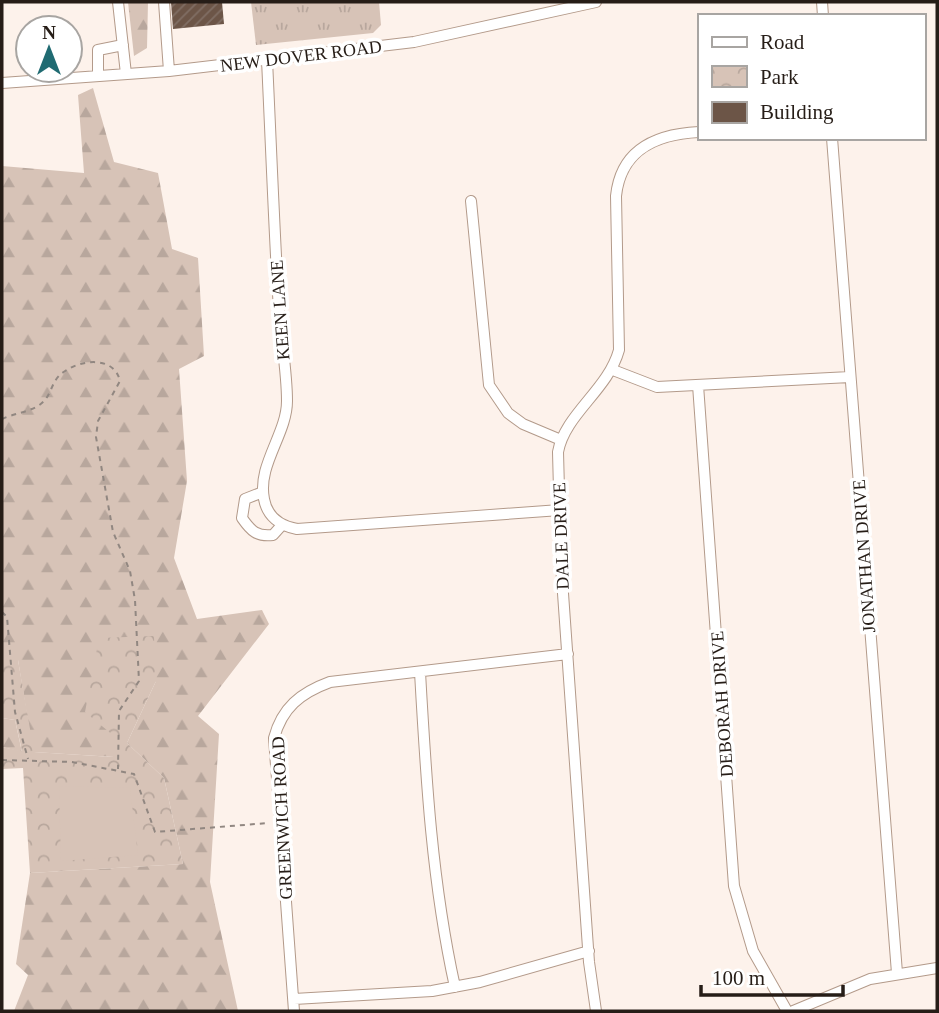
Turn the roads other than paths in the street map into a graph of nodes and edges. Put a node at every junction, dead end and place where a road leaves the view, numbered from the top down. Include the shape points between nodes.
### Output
1 (118, 2) edge
2 (164, 2) edge
3 (592, 2) edge
4 (123, 45) junction
5 (267, 61) junction
6 (169, 71) junction
7 (126, 74) junction
8 (98, 76) junction
9 (2, 83) edge
10 (698, 132) edge
11 (832, 140) edge
12 (471, 201) dead end
13 (613, 370) junction
14 (850, 377) junction
15 (698, 385) junction
16 (561, 440) junction
17 (263, 492) junction
18 (560, 510) junction
19 (282, 524) junction
20 (568, 654) junction
21 (421, 673) junction
22 (589, 951) junction
23 (937, 968) edge
24 (897, 973) junction
25 (455, 987) junction
26 (293, 999) junction
27 (294, 1011) edge
28 (596, 1011) edge
29 (787, 1011) edge
30 (793, 1011) edge

1 - 4 street
2 - 6 street
3 - 5 street, NEW DOVER ROAD via 414,42
4 - 7 street
4 - 8 street via 98,50
5 - 6 street, NEW DOVER ROAD
5 - 17 street, KEEN LANE via 287,404
6 - 7 street, NEW DOVER ROAD
7 - 8 street, NEW DOVER ROAD
8 - 9 street, NEW DOVER ROAD
10 - 13 street via 651,141 630,158 620,176 616,196 619,350
11 - 14 street, JONATHAN DRIVE
12 - 16 street via 488,385 508,413
13 - 15 street via 650,386
13 - 16 street
14 - 15 street
14 - 24 street, JONATHAN DRIVE
15 - 29 street, DEBORAH DRIVE via 734,886 753,951
16 - 18 street, DALE DRIVE
17 - 19 street via 266,508
17 - 19 street via 245,499 242,518 251,531 263,536 274,535
18 - 19 street via 305,529
18 - 20 street, DALE DRIVE
20 - 21 street, GREENWICH ROAD
20 - 22 street, DALE DRIVE
21 - 25 street via 436,889
21 - 26 street, GREENWICH ROAD via 330,682 299,697 279,718 274,738
22 - 25 street
22 - 28 street, DALE DRIVE
23 - 24 street
24 - 30 street via 847,987
25 - 26 street
26 - 27 street, GREENWICH ROAD

